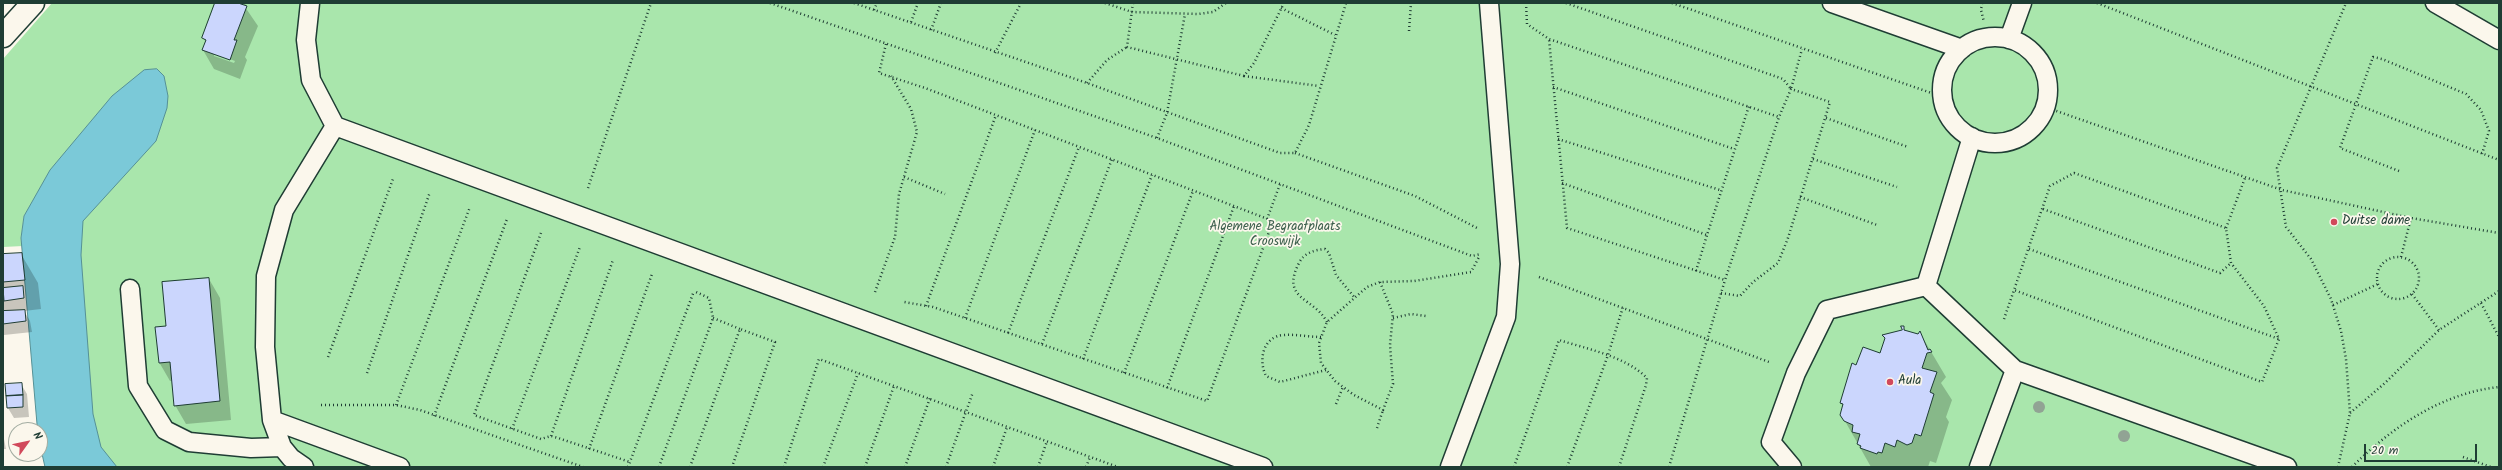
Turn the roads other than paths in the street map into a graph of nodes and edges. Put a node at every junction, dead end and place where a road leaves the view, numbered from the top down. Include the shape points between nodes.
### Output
1 (33, 3) edge
2 (310, 3) edge
3 (1489, 3) edge
4 (1832, 3) edge
5 (2022, 3) edge
6 (2435, 3) edge
7 (3, 36) edge
8 (2009, 39) junction
9 (2499, 40) edge
10 (1962, 49) junction
11 (335, 126) junction
12 (1972, 137) junction
13 (1926, 286) junction
14 (130, 289) dead end
15 (2015, 370) junction
16 (272, 420) junction
17 (282, 447) junction
18 (304, 467) edge
19 (400, 467) edge
20 (1263, 467) edge
21 (1450, 467) edge
22 (1792, 467) edge
23 (1979, 467) edge
24 (2287, 467) edge

1 - 7 street
2 - 11 lane via 306,40 311,80
3 - 21 lane via 1510,264 1506,317
4 - 10 lane
5 - 8 lane
6 - 9 lane
8 - 10 lane via 1992,37 1976,41
8 - 12 lane via 2025,47 2038,60 2046,76 2048,95 2045,107 2033,128 2018,138 2000,143 1982,142
10 - 12 lane via 1951,61 1944,76 1943,98 1953,123
11 - 16 lane via 284,210 266,276 265,347
11 - 20 lane
12 - 13 lane
13 - 15 lane
13 - 22 lane via 1827,310 1796,373 1771,442
14 - 17 lane via 138,386 165,430 189,442 251,448
15 - 23 lane
15 - 24 lane
16 - 17 lane
16 - 19 lane
17 - 18 lane via 291,458

